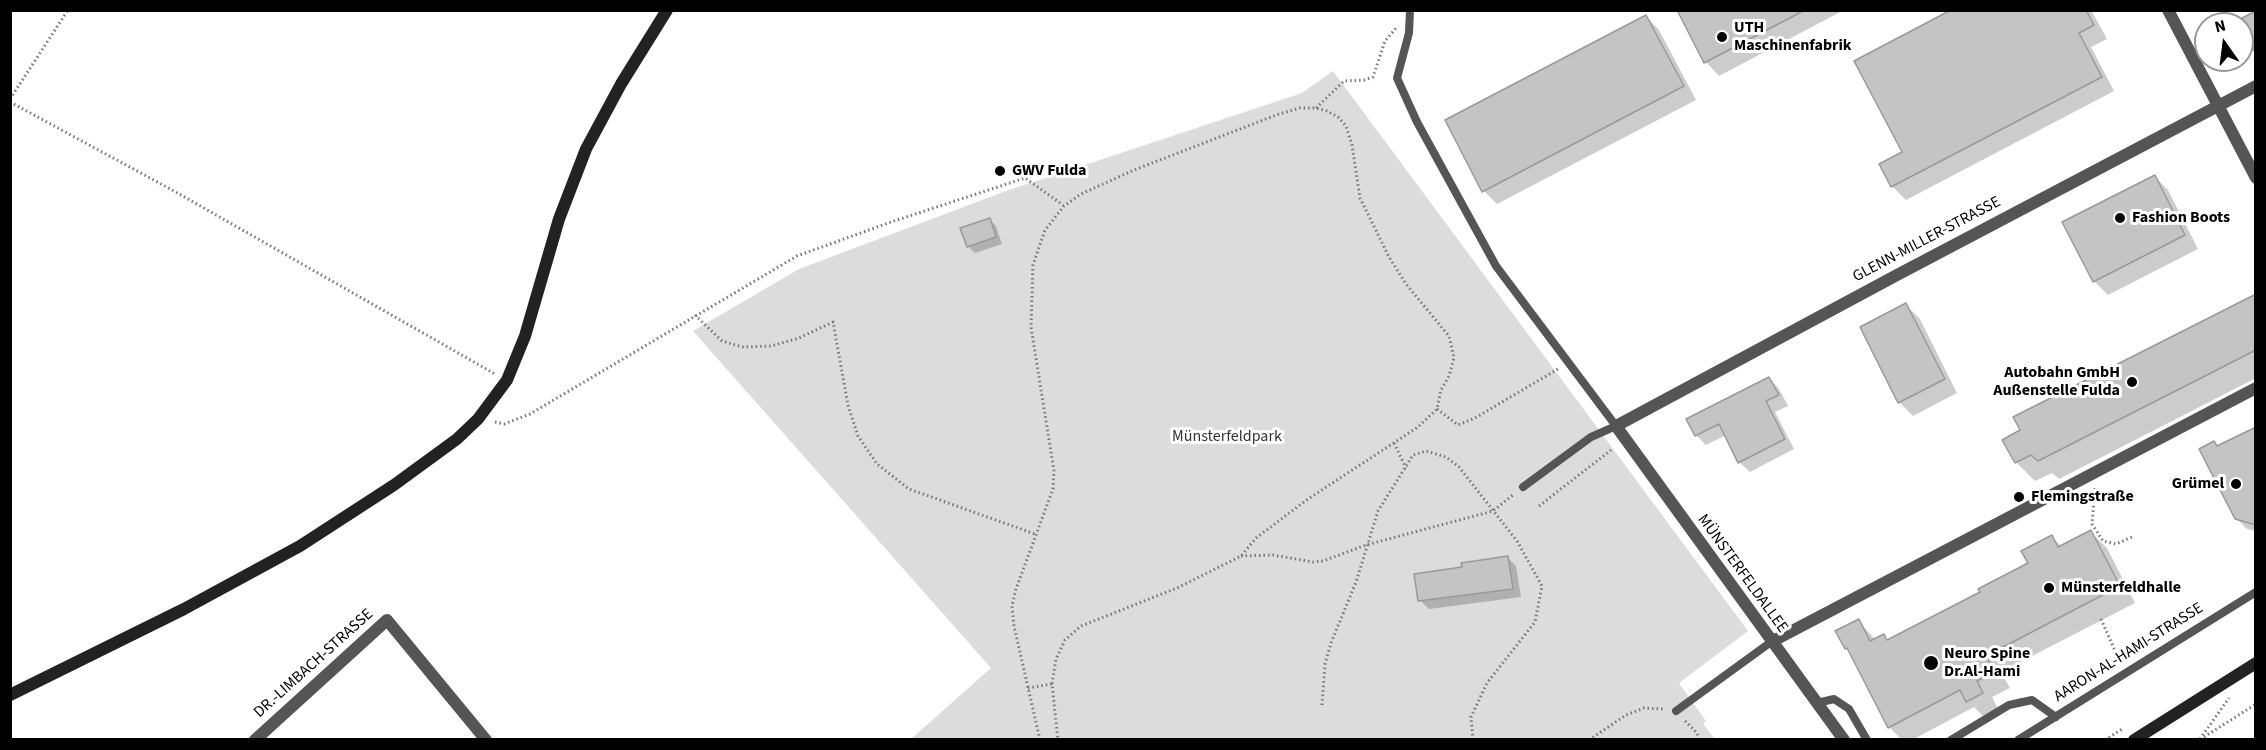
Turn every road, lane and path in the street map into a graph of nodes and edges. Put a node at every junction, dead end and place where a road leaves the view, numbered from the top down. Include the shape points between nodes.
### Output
1 (68, 10) edge
2 (667, 10) edge
3 (2168, 10) edge
4 (1410, 15) edge
5 (2256, 86) edge
6 (10, 100) edge
7 (2219, 106) junction
8 (1316, 108) junction
9 (2256, 178) edge
10 (1064, 206) junction
11 (695, 315) junction
12 (1569, 362) junction
13 (507, 380) junction
14 (2256, 388) edge
15 (1437, 409) junction
16 (478, 419) junction
17 (1616, 426) junction
18 (1394, 443) junction
19 (1611, 450) dead end
20 (1406, 468) junction
21 (1523, 487) joint
22 (2095, 488) dead end
23 (1539, 506) dead end
24 (1493, 511) junction
25 (1036, 534) junction
26 (2132, 537) dead end
27 (1366, 545) junction
28 (1241, 556) junction
29 (2256, 592) edge
30 (2101, 618) dead end
31 (1771, 642) junction
32 (2113, 646) dead end
33 (2256, 663) edge
34 (1053, 684) junction
35 (1027, 688) junction
36 (2237, 693) dead end
37 (10, 694) edge
38 (1817, 703) junction
39 (2256, 704) edge
40 (1322, 705) dead end
41 (1676, 711) junction
42 (2056, 717) junction
43 (1950, 739) edge
44 (2200, 739) edge
45 (255, 740) edge
46 (486, 740) edge
47 (1040, 740) edge
48 (1058, 740) edge
49 (1473, 740) edge
50 (1588, 740) edge
51 (1699, 740) edge
52 (1844, 740) edge
53 (1867, 740) edge
54 (2018, 740) edge
55 (2134, 740) edge

1 - 6 path
2 - 13 street via 586,150 559,219 525,336
3 - 7 street
4 - 8 path via 1385,41 1373,77 1344,81
4 - 12 lane via 1397,78 1417,122 1496,266
5 - 7 street, GLENN-MILLER-STRASSE
6 - 13 path
7 - 9 street
7 - 17 street, GLENN-MILLER-STRASSE
8 - 10 path via 1279,114 1134,170
8 - 15 path via 1338,117 1346,126 1360,198 1376,232 1406,284 1449,336 1454,358
10 - 11 path via 1025,178 797,256
10 - 25 path via 1045,230 1033,265 1031,327 1053,471 1053,489
11 - 16 path via 530,414 504,424
11 - 25 path via 722,342 742,347 771,346 833,322 858,436 878,464 909,489
12 - 15 path via 1458,425
12 - 17 lane
13 - 16 street
14 - 31 street
15 - 18 path
16 - 37 street via 394,485 300,546 184,609
17 - 21 lane via 1591,436
17 - 31 street, MÜNSTERFELDALLEE
18 - 20 path
18 - 28 path via 1308,499 1256,538
19 - 23 path
20 - 24 path via 1413,455 1426,451 1446,457 1459,467
20 - 27 path via 1378,511
21 - 24 path
22 - 26 path via 2092,524 2103,541 2116,544
24 - 27 path
24 - 49 path via 1517,541 1542,586 1535,622 1487,682 1472,717
25 - 35 path via 1012,606
27 - 28 path via 1313,562 1273,555
27 - 40 path via 1325,664
28 - 34 path via 1177,588 1081,626 1065,640 1056,659
29 - 42 lane, AARON-AL-HAMI-STRASSE
30 - 32 path
31 - 38 street, MÜNSTERFELDALLEE
31 - 41 lane
33 - 55 street
34 - 35 path
34 - 48 path
35 - 47 path
36 - 44 path via 2228,699
38 - 52 street, MÜNSTERFELDALLEE
38 - 53 lane via 1834,699 1848,709
39 - 44 path
41 - 50 path via 1644,708
41 - 51 path
42 - 43 lane via 2032,700 2009,705
42 - 54 lane, AARON-AL-HAMI-STRASSE
45 - 46 street, DR.-LIMBACH-STRASSE via 387,620

